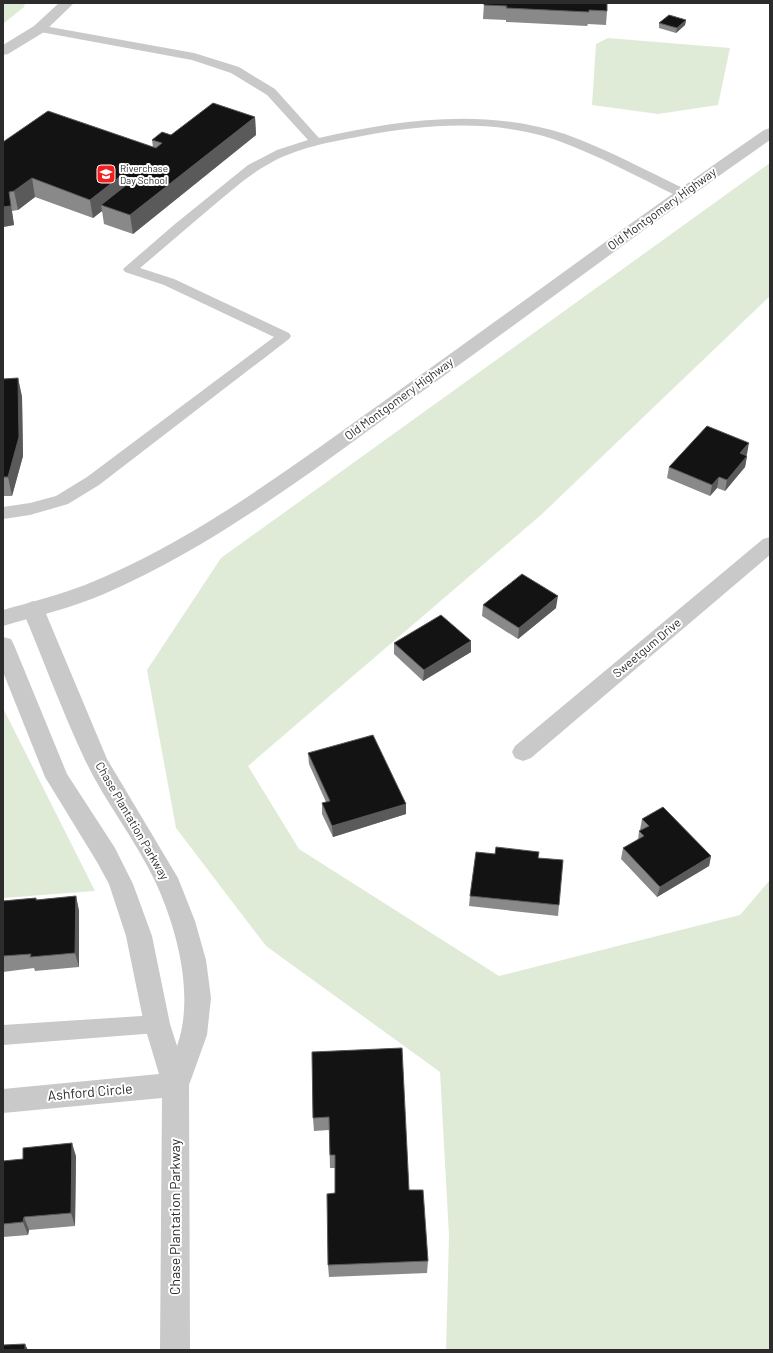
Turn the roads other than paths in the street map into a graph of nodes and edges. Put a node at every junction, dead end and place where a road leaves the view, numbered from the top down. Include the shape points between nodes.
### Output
1 (67, 3) edge
2 (39, 29) junction
3 (3, 51) edge
4 (770, 133) edge
5 (316, 142) junction
6 (682, 193) junction
7 (3, 513) edge
8 (770, 544) edge
9 (33, 609) junction
10 (3, 618) edge
11 (3, 645) edge
12 (523, 752) dead end
13 (158, 1024) junction
14 (3, 1035) edge
15 (176, 1085) junction
16 (3, 1101) edge
17 (174, 1350) edge

1 - 2 street
2 - 3 street
2 - 5 lane via 194,57 235,70 271,92
4 - 6 street, Old Montgomery Highway
5 - 6 lane via 412,124 472,123 507,126 560,137
5 - 7 lane via 269,158 253,168 130,269 169,282 284,336 93,481 62,500
6 - 9 street, Old Montgomery Highway via 413,390 231,516 184,545 95,589
8 - 12 street, Sweetgum Drive
9 - 10 street, Old Montgomery Highway
9 - 15 street, Chase Plantation Parkway via 97,761 166,878 183,921 193,960 198,998 194,1035
11 - 13 street, Chase Plantation Parkway via 57,777 106,855 121,884 139,936
13 - 14 lane
13 - 15 street, Chase Plantation Parkway
15 - 16 street, Ashford Circle
15 - 17 street, Chase Plantation Parkway

